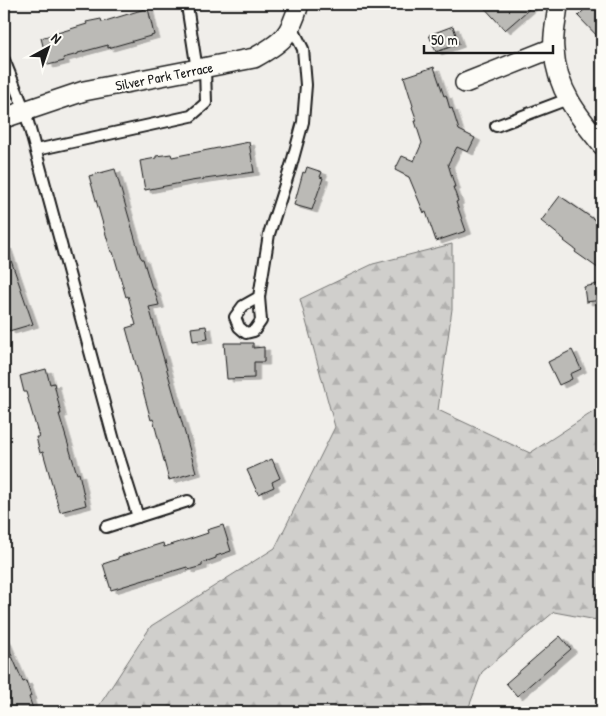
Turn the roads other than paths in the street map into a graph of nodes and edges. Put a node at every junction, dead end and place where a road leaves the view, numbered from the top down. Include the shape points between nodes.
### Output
1 (299, 4) edge
2 (558, 4) edge
3 (188, 12) dead end
4 (292, 26) junction
5 (553, 48) junction
6 (4, 60) edge
7 (201, 69) junction
8 (465, 83) dead end
9 (568, 99) junction
10 (25, 111) junction
11 (4, 118) edge
12 (496, 126) dead end
13 (602, 145) edge
14 (36, 150) junction
15 (259, 297) dead end
16 (188, 501) dead end
17 (138, 517) junction
18 (106, 527) dead end

1 - 4 street, Silver Park Terrace
2 - 5 street
3 - 7 lane
4 - 7 street, Silver Park Terrace via 277,45 254,58
4 - 15 lane via 303,49 306,85 303,122 269,234
5 - 8 street
5 - 9 street via 556,70
6 - 10 lane
7 - 10 street, Silver Park Terrace via 84,91
7 - 14 lane via 206,103 191,116
9 - 12 lane
9 - 13 street
10 - 11 street, Silver Park Terrace
10 - 14 lane
14 - 17 lane via 114,444
16 - 17 lane
17 - 18 lane

